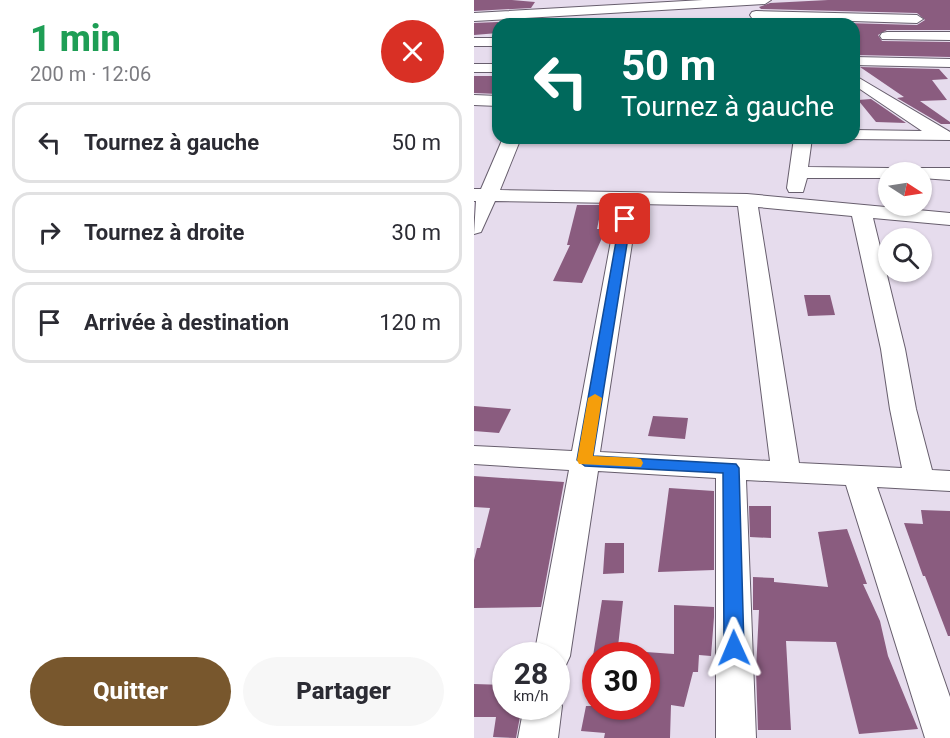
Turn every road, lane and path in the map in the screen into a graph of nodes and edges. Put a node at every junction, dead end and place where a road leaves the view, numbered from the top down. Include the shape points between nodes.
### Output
1 (765, 0) edge
2 (720, 1) edge
3 (735, 2) junction
4 (607, 4) edge
5 (564, 12) edge
6 (756, 15) junction
7 (474, 17) edge
8 (760, 18) edge
9 (878, 36) dead end
10 (926, 36) junction
11 (950, 36) edge
12 (474, 42) edge
13 (492, 42) edge
14 (860, 61) edge
15 (950, 63) edge
16 (474, 68) edge
17 (492, 68) edge
18 (860, 83) edge
19 (860, 92) edge
20 (874, 92) junction
21 (474, 100) edge
22 (492, 100) edge
23 (860, 135) edge
24 (946, 136) edge
25 (509, 144) edge
26 (802, 144) edge
27 (799, 172) junction
28 (878, 173) edge
29 (932, 173) edge
30 (950, 174) edge
31 (481, 195) edge
32 (629, 197) junction
33 (747, 200) junction
34 (794, 203) junction
35 (861, 209) junction
36 (950, 219) edge
37 (474, 228) edge
38 (474, 455) edge
39 (585, 460) junction
40 (731, 468) junction
41 (786, 471) junction
42 (858, 476) junction
43 (919, 479) junction
44 (950, 481) edge
45 (554, 642) edge
46 (541, 720) edge
47 (538, 738) edge
48 (736, 738) edge
49 (945, 738) edge

1 - 3 street
2 - 3 street
2 - 4 street
3 - 6 street
4 - 5 street
5 - 7 street
6 - 8 street
6 - 10 street via 914,14
9 - 10 street
10 - 11 street
12 - 13 street
14 - 15 street
16 - 17 street
18 - 20 street
19 - 20 street
20 - 24 street
21 - 22 street
23 - 24 street
25 - 31 street
26 - 27 street
27 - 28 street
27 - 34 street
29 - 30 street
31 - 32 street
31 - 37 street
32 - 33 street
32 - 39 street
33 - 34 street
33 - 41 street
34 - 35 street
35 - 36 street
35 - 43 street
38 - 39 street
39 - 40 street
39 - 45 street
40 - 41 street
40 - 48 street
41 - 42 street
42 - 43 street
42 - 49 street
43 - 44 street
46 - 47 street

